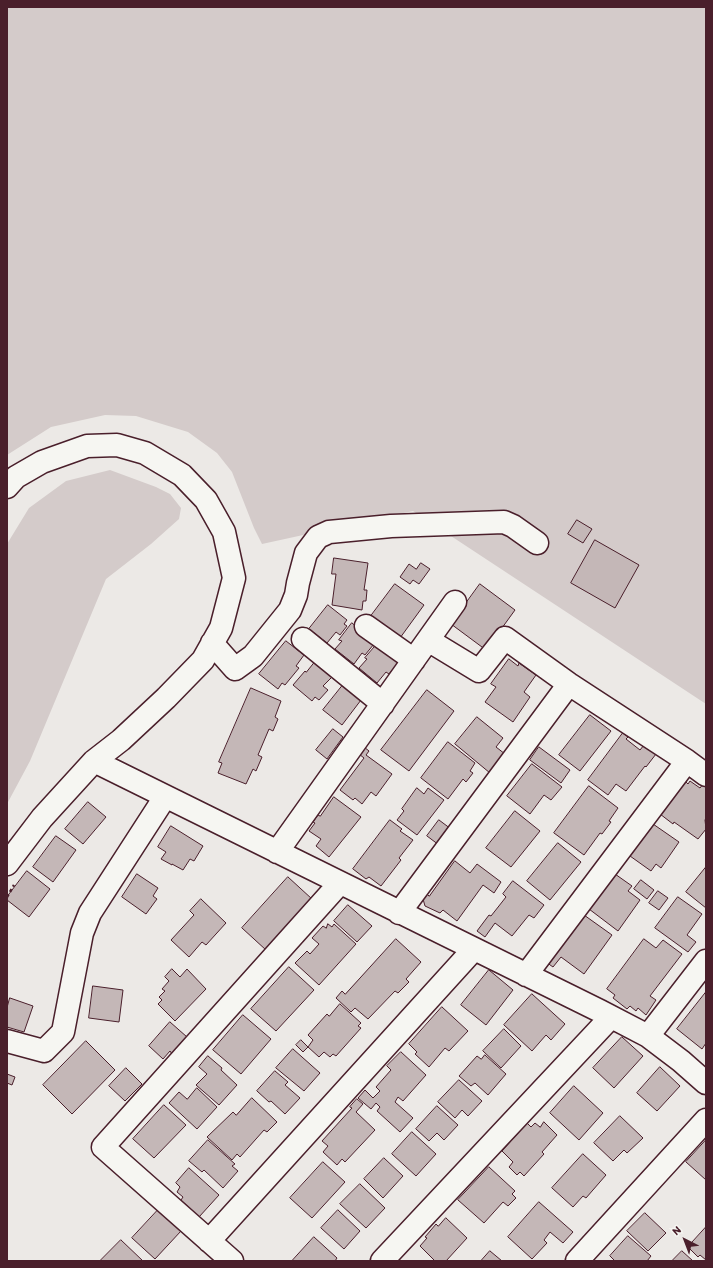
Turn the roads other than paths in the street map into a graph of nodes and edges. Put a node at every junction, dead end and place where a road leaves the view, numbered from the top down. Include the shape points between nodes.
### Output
1 (7, 487) edge
2 (537, 542) dead end
3 (455, 602) dead end
4 (366, 626) dead end
5 (303, 639) dead end
6 (428, 640) junction
7 (212, 643) junction
8 (414, 660) junction
9 (569, 684) junction
10 (383, 704) junction
11 (687, 761) junction
12 (94, 762) junction
13 (706, 775) edge
14 (165, 797) junction
15 (277, 852) junction
16 (7, 864) edge
17 (340, 884) junction
18 (400, 912) junction
19 (474, 949) junction
20 (706, 961) edge
21 (526, 975) junction
22 (611, 1017) junction
23 (648, 1036) junction
24 (7, 1041) edge
25 (706, 1083) edge
26 (706, 1120) edge
27 (209, 1241) junction
28 (232, 1261) edge
29 (382, 1261) edge
30 (577, 1261) edge

1 - 7 street via 16,477 42,462 87,446 117,445 146,454 182,475 206,500 224,532 234,578 220,628
2 - 7 street via 504,522 391,526 329,532 318,537 306,553 290,610 253,656 235,668
3 - 6 street
4 - 8 street
5 - 10 street
6 - 8 street
6 - 9 street via 479,671 505,638
7 - 12 street via 203,660 166,698
8 - 10 street
9 - 11 street
9 - 18 street
10 - 15 street
11 - 13 street
11 - 21 street
12 - 14 street
12 - 16 street via 42,818
14 - 15 street
14 - 24 street via 90,913 82,934 63,1032 44,1051
15 - 17 street
17 - 18 street
17 - 27 street via 103,1147
18 - 19 street
19 - 21 street
19 - 27 street
20 - 23 street
21 - 22 street
22 - 23 street
22 - 29 street
23 - 25 street
26 - 30 street
27 - 28 street

